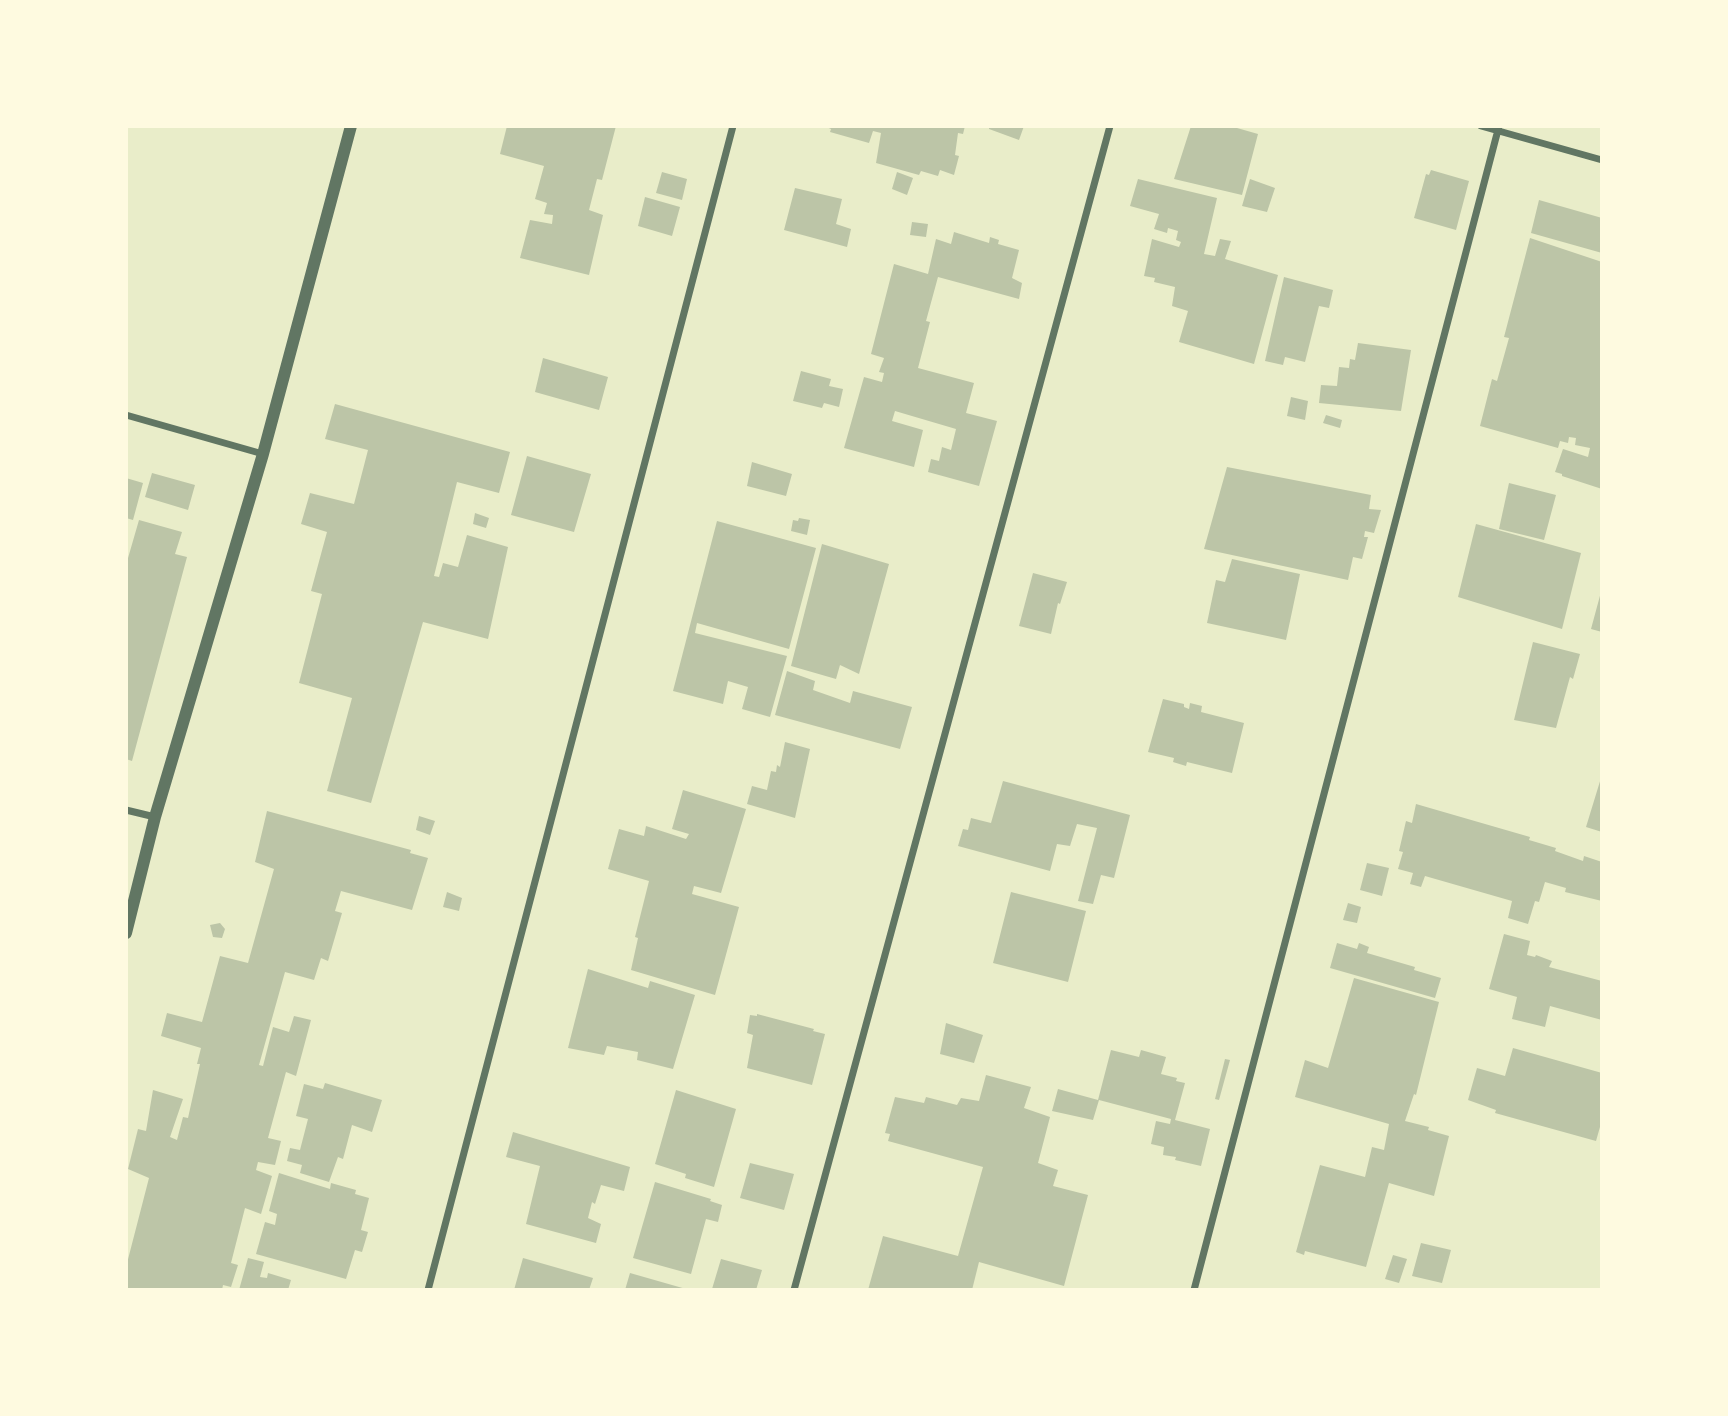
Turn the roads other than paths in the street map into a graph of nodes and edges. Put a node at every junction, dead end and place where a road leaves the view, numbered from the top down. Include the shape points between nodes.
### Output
1 (351, 126) edge
2 (733, 126) edge
3 (1110, 126) edge
4 (1481, 126) edge
5 (1499, 128) edge
6 (1602, 160) edge
7 (126, 415) edge
8 (263, 454) junction
9 (126, 810) edge
10 (155, 817) junction
11 (126, 933) edge
12 (428, 1290) edge
13 (794, 1290) edge
14 (1194, 1290) edge

1 - 8 street
2 - 12 street
3 - 13 street
4 - 5 street
5 - 6 street
5 - 14 street
7 - 8 street
8 - 10 street
9 - 10 street
10 - 11 street

